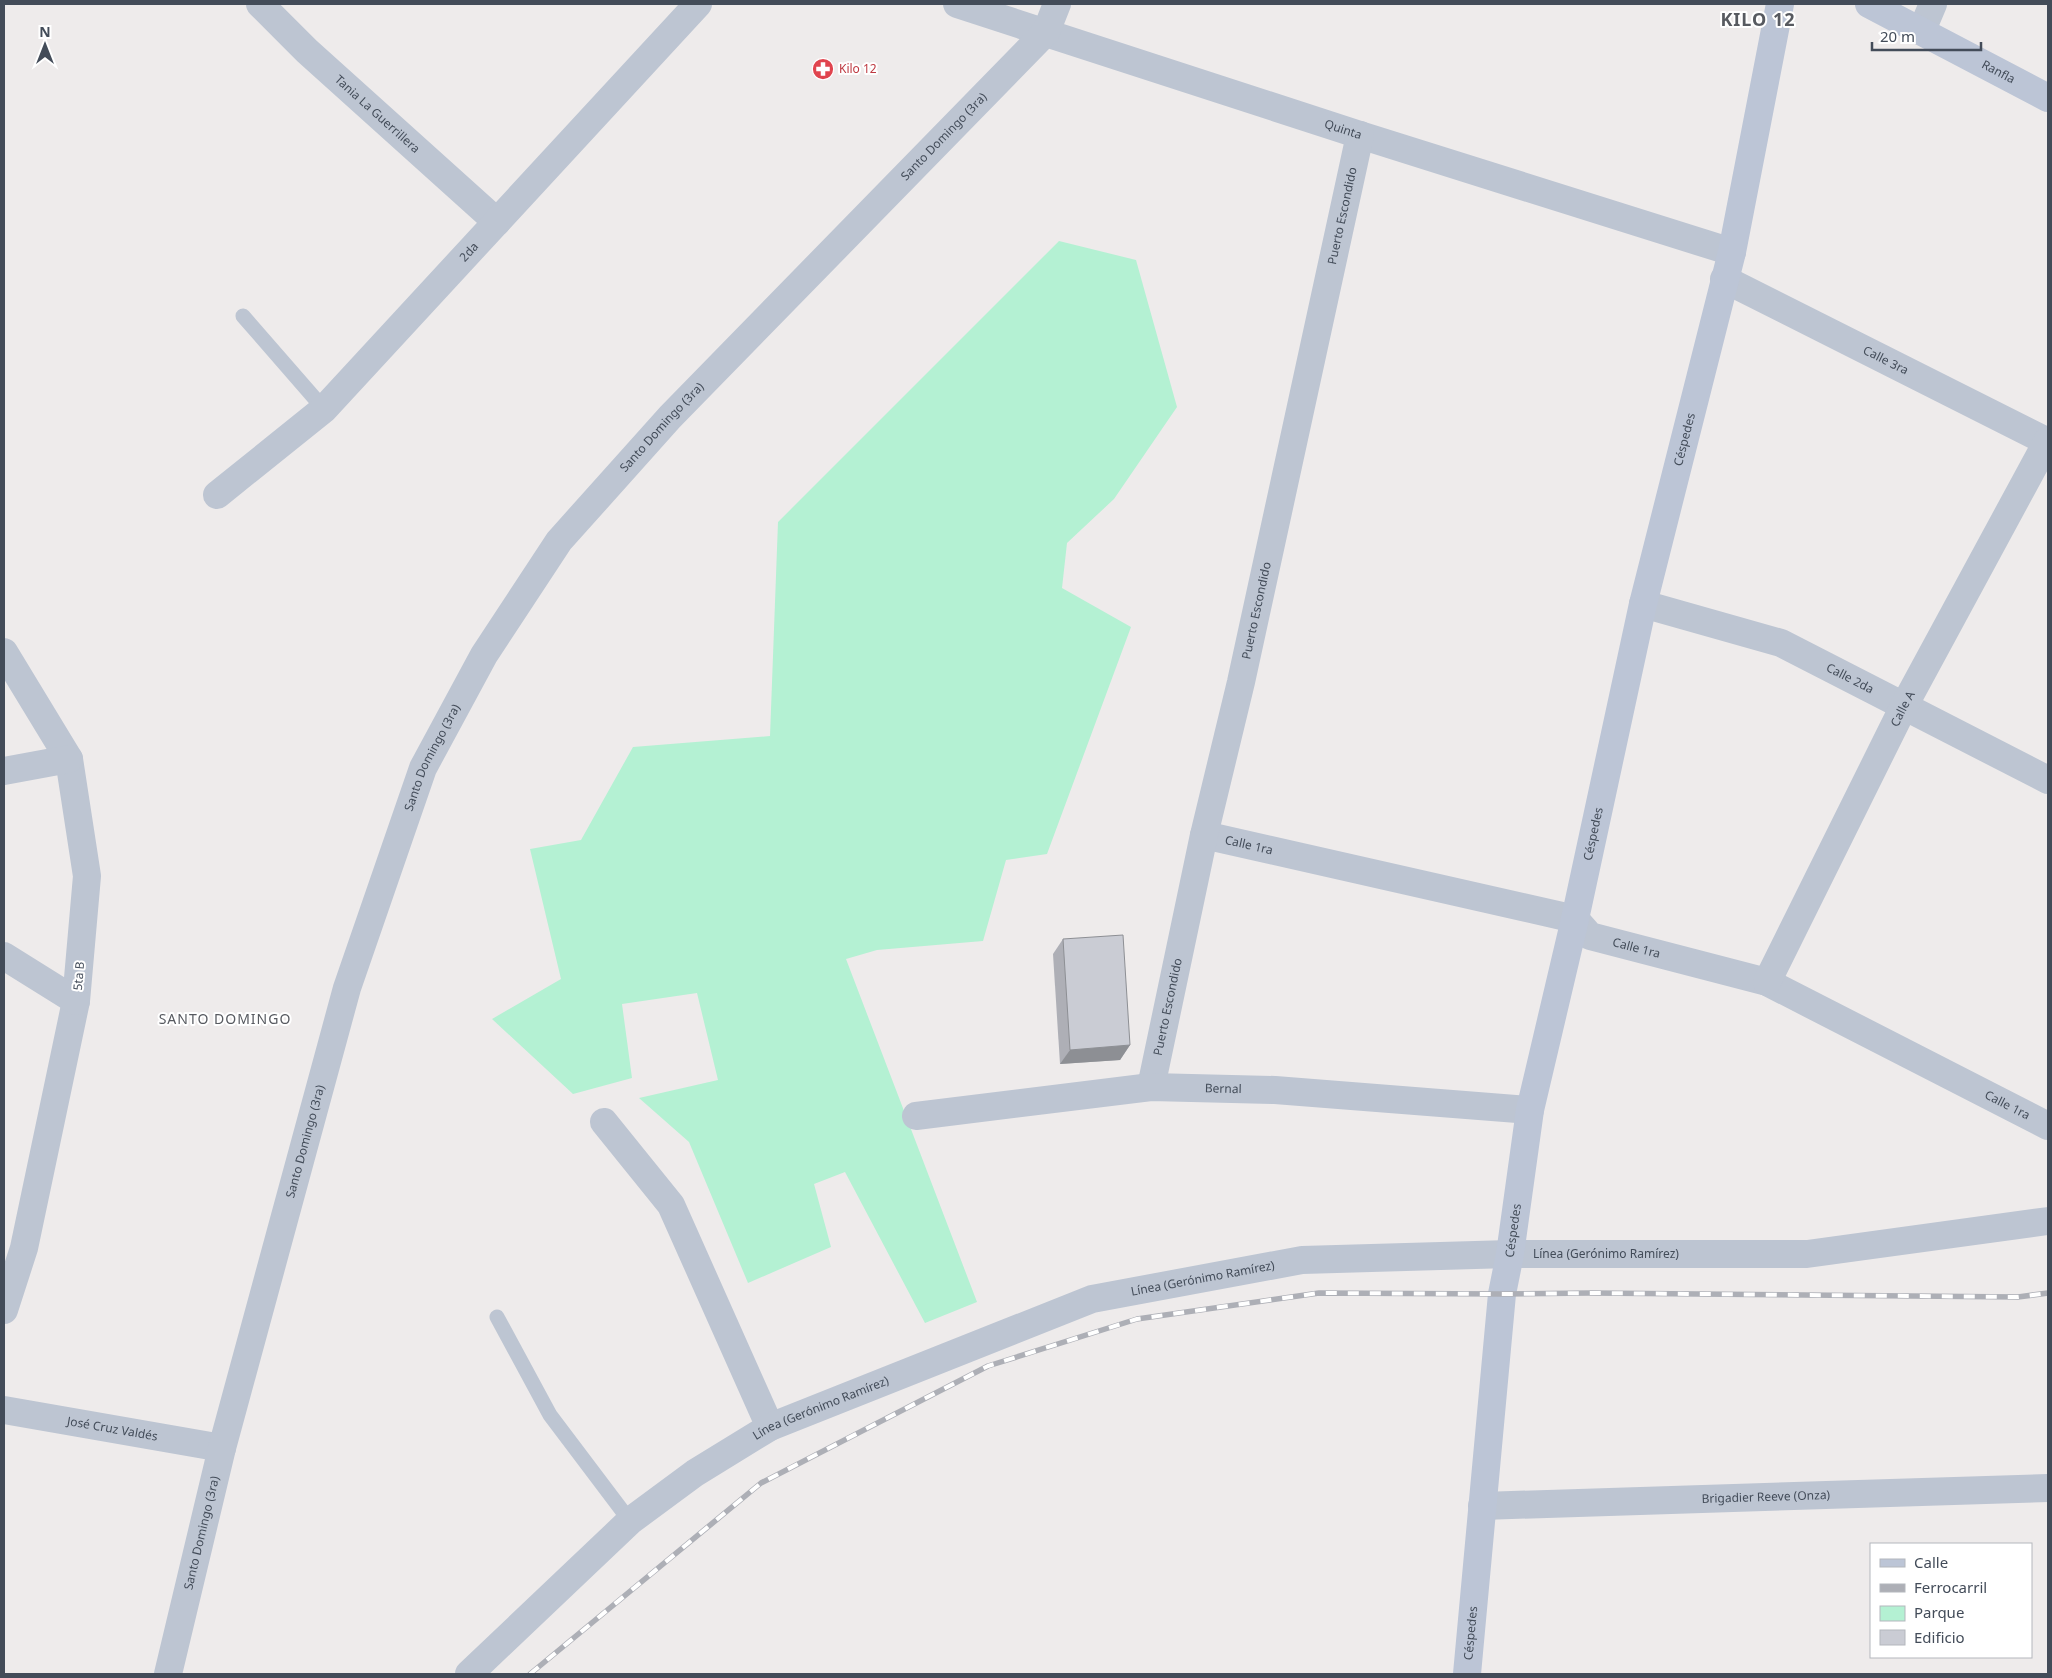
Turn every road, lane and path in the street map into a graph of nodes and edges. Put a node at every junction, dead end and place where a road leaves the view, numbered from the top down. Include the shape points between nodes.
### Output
1 (260, 4) edge
2 (698, 4) edge
3 (957, 4) edge
4 (1057, 4) edge
5 (1780, 4) edge
6 (1869, 4) edge
7 (1933, 4) edge
8 (1922, 30) junction
9 (1046, 32) junction
10 (2048, 98) edge
11 (1360, 135) junction
12 (496, 222) junction
13 (1732, 252) junction
14 (1724, 279) junction
15 (243, 316) dead end
16 (324, 409) junction
17 (2048, 442) edge
18 (216, 495) dead end
19 (1643, 604) junction
20 (4, 652) edge
21 (1904, 706) junction
22 (69, 760) junction
23 (4, 771) edge
24 (2048, 780) edge
25 (1204, 835) junction
26 (1575, 919) junction
27 (4, 956) edge
28 (1767, 982) junction
29 (76, 1002) junction
30 (1152, 1086) junction
31 (1530, 1110) junction
32 (916, 1116) dead end
33 (604, 1122) dead end
34 (2048, 1126) edge
35 (2048, 1221) edge
36 (1510, 1254) junction
37 (4, 1310) edge
38 (496, 1317) dead end
39 (4, 1410) edge
40 (770, 1427) junction
41 (222, 1448) junction
42 (2048, 1488) edge
43 (1482, 1506) junction
44 (630, 1521) junction
45 (168, 1674) edge
46 (469, 1674) edge
47 (1467, 1674) edge

1 - 12 street, Tania La Guerrillera via 306,52
2 - 12 street, 2da
3 - 9 street, Quinta
4 - 9 street
5 - 13 street, Céspedes
6 - 8 street, Ranfla
7 - 8 street
8 - 10 street, Ranfla
9 - 11 street, Quinta
9 - 41 street, Santo Domingo (3ra) via 657,431 558,541 484,655 423,768 347,988
11 - 13 street, Quinta
11 - 25 street, Puerto Escondido via 1242,682
12 - 16 street, 2da
13 - 14 street, Céspedes
14 - 17 street, Calle 3ra
14 - 19 street, Céspedes
15 - 16 lane
16 - 18 street, 2da
17 - 21 street, Calle A
19 - 21 street, Calle 2da via 1781,643
19 - 26 street, Céspedes
20 - 22 street, 5ta B
21 - 24 street, Calle 2da
21 - 28 street, Calle A
22 - 23 street
22 - 29 street, 5ta B via 88,876
25 - 26 street, Calle 1ra
25 - 30 street, Puerto Escondido
26 - 28 street, Calle 1ra via 1590,936
26 - 31 street, Céspedes
27 - 29 street
28 - 34 street, Calle 1ra
29 - 37 street, 5ta B via 24,1248
30 - 31 street, Bernal via 1275,1090
30 - 32 street, Bernal
31 - 36 street, Céspedes
33 - 40 street via 671,1204
35 - 36 street, Línea (Gerónimo Ramírez) via 1807,1254
36 - 40 street, Línea (Gerónimo Ramírez) via 1302,1260 1092,1299
36 - 43 street, Céspedes via 1502,1294
38 - 44 lane via 550,1415
39 - 41 street, José Cruz Valdés
40 - 44 street, Línea (Gerónimo Ramírez)
41 - 45 street, Santo Domingo (3ra)
42 - 43 street, Brigadier Reeve (Onza)
43 - 47 street, Céspedes
44 - 46 street, Línea (Gerónimo Ramírez)

